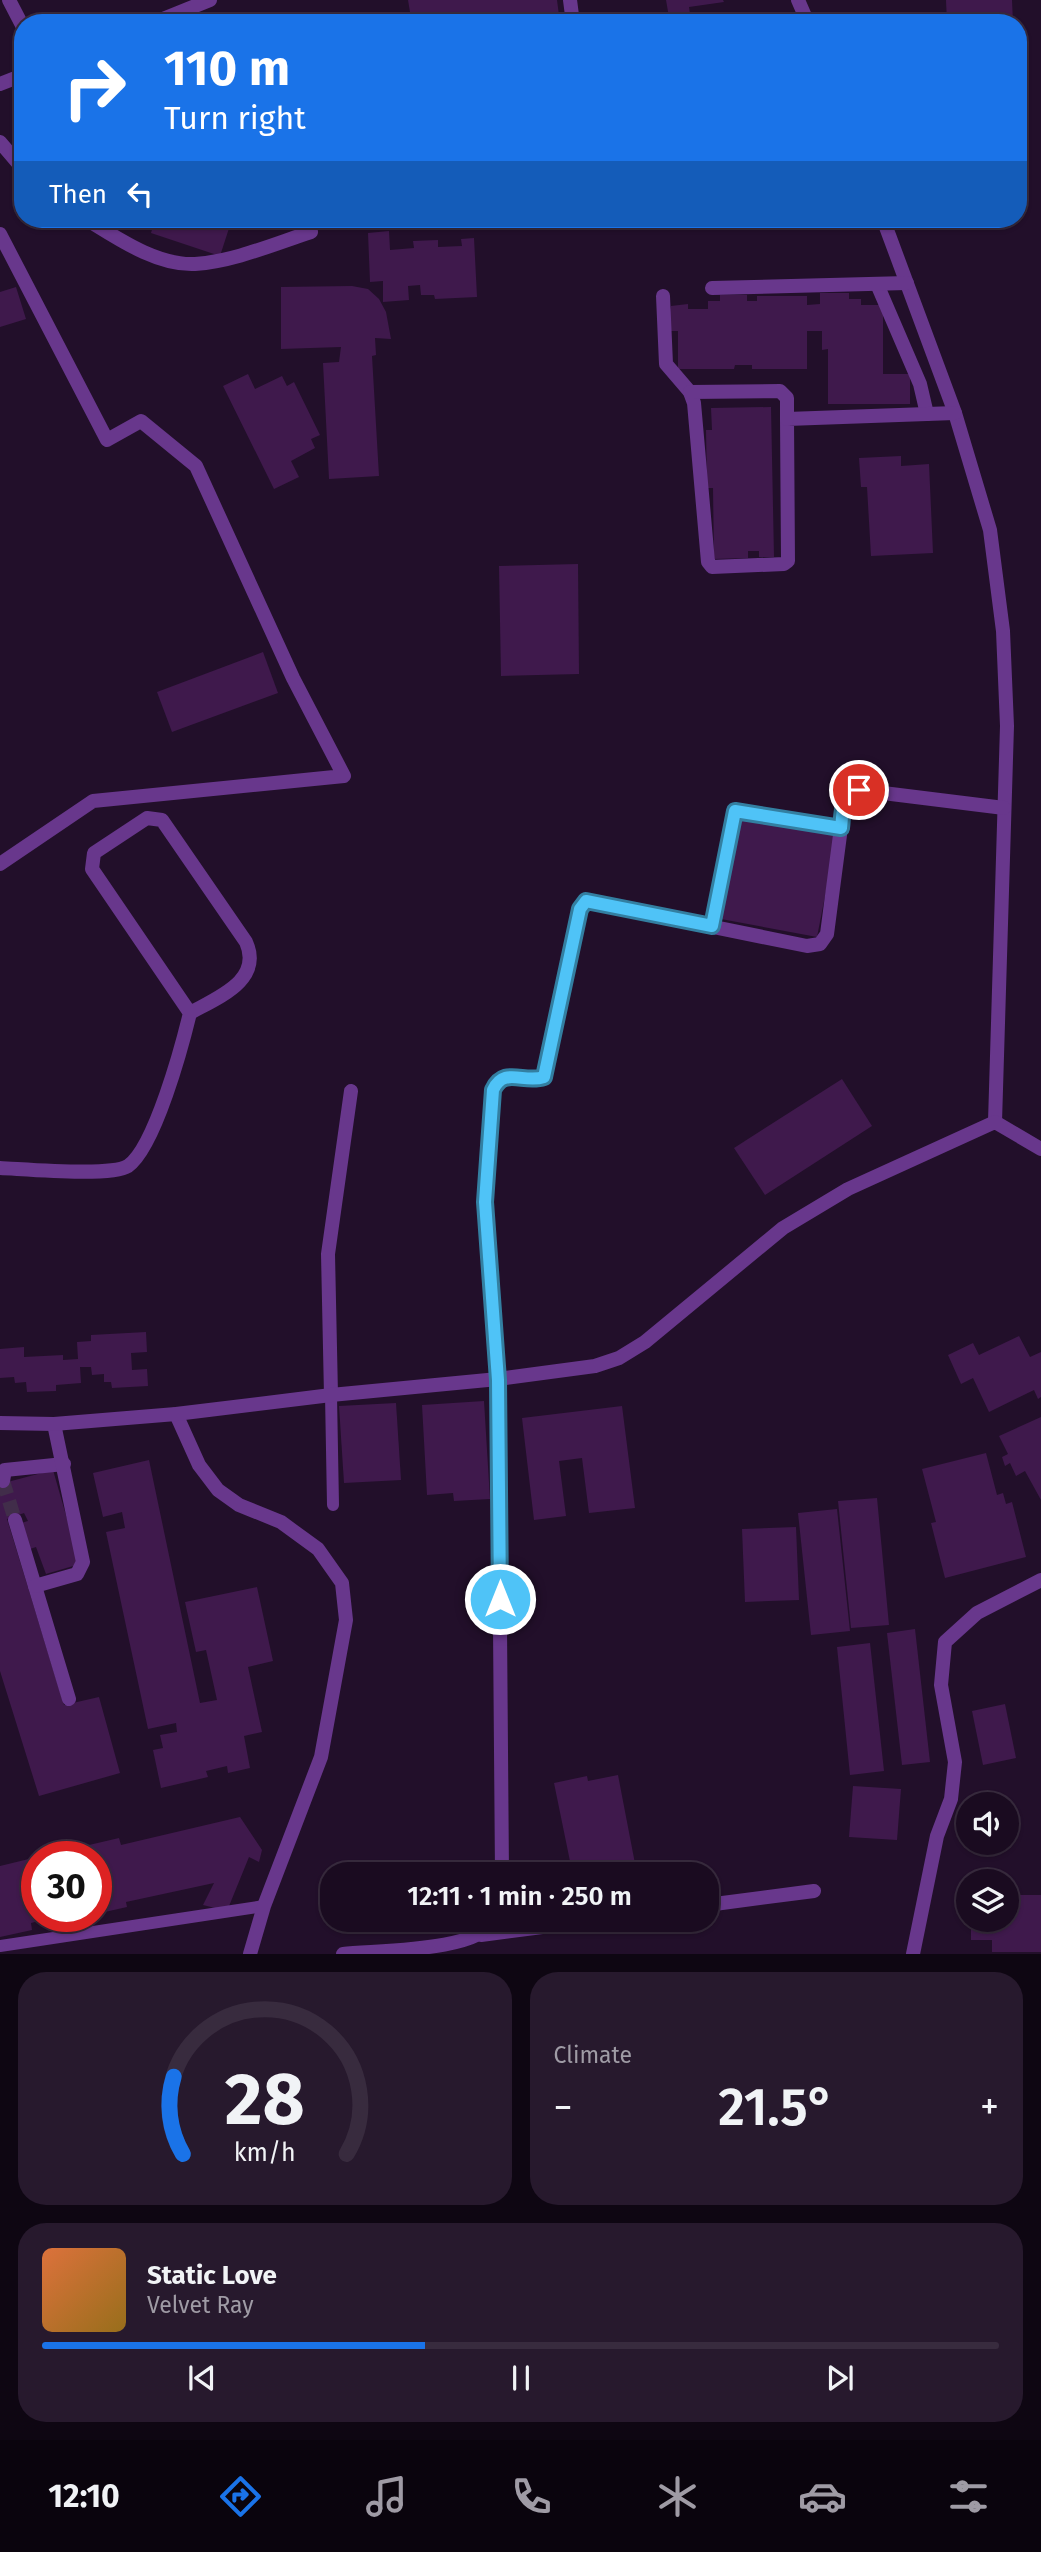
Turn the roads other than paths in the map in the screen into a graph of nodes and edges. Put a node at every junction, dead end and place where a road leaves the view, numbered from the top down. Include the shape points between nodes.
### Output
1 (210, 0) edge
2 (175, 14) edge
3 (0, 142) edge
4 (14, 158) edge
5 (102, 228) edge
6 (886, 228) edge
7 (311, 232) dead end
8 (0, 234) edge
9 (907, 283) junction
10 (877, 284) junction
11 (712, 288) dead end
12 (663, 296) dead end
13 (690, 392) junction
14 (954, 413) junction
15 (926, 414) junction
16 (787, 419) junction
17 (1004, 808) junction
18 (841, 828) junction
19 (0, 864) edge
20 (712, 926) junction
21 (190, 1013) junction
22 (351, 1091) dead end
23 (995, 1122) junction
24 (1041, 1149) edge
25 (0, 1168) edge
26 (498, 1380) junction
27 (331, 1395) junction
28 (176, 1414) junction
29 (0, 1423) edge
30 (54, 1424) junction
31 (64, 1464) junction
32 (3, 1481) dead end
33 (333, 1505) dead end
34 (15, 1520) tunnel mouth
35 (1041, 1580) edge
36 (35, 1586) junction
37 (69, 1699) dead end
38 (502, 1862) edge
39 (814, 1891) dead end
40 (719, 1903) edge
41 (264, 1906) junction
42 (484, 1932) edge
43 (504, 1932) edge
44 (481, 1935) junction
45 (0, 1945) edge
46 (250, 1954) edge
47 (343, 1954) edge
48 (913, 1954) edge

1 - 2 street
3 - 4 street
5 - 7 street via 151,255 193,264 236,257
6 - 9 street
8 - 19 street via 107,439 141,421 196,466 293,678 344,776 93,801
9 - 10 street
9 - 14 street
10 - 11 street
10 - 15 street via 920,384
12 - 13 street via 666,364
13 - 16 street via 780,391 787,398
13 - 16 street via 708,562 717,568 788,561
14 - 15 street
14 - 17 street via 990,530 1003,631
15 - 16 street
17 - 18 street via 859,790 845,797
17 - 23 street
18 - 20 street via 735,811
18 - 20 street via 827,934 820,944 807,946
20 - 26 street via 586,901 580,909 544,1077 506,1076 497,1081 485,1202
21 - 21 street via 243,980 252,955 162,821 147,818 94,853 92,869
21 - 25 street via 170,1087 143,1146 128,1166 107,1172
22 - 27 street via 328,1254
23 - 24 street
23 - 26 street via 848,1189 783,1228 620,1358
26 - 27 street
26 - 38 street
27 - 28 street
27 - 33 lane
28 - 30 street
28 - 41 street via 199,1465 218,1490 239,1505 281,1522 318,1549 342,1583 346,1620 321,1757
29 - 30 street
30 - 31 street
31 - 32 street via 5,1470
31 - 36 street via 83,1562 77,1574
34 - 36 street
35 - 48 street via 978,1613 946,1642 941,1685 955,1762 951,1799 937,1836
36 - 37 street
39 - 40 street
41 - 45 lane
41 - 46 street
42 - 44 street
43 - 44 street
44 - 47 street via 460,1943

